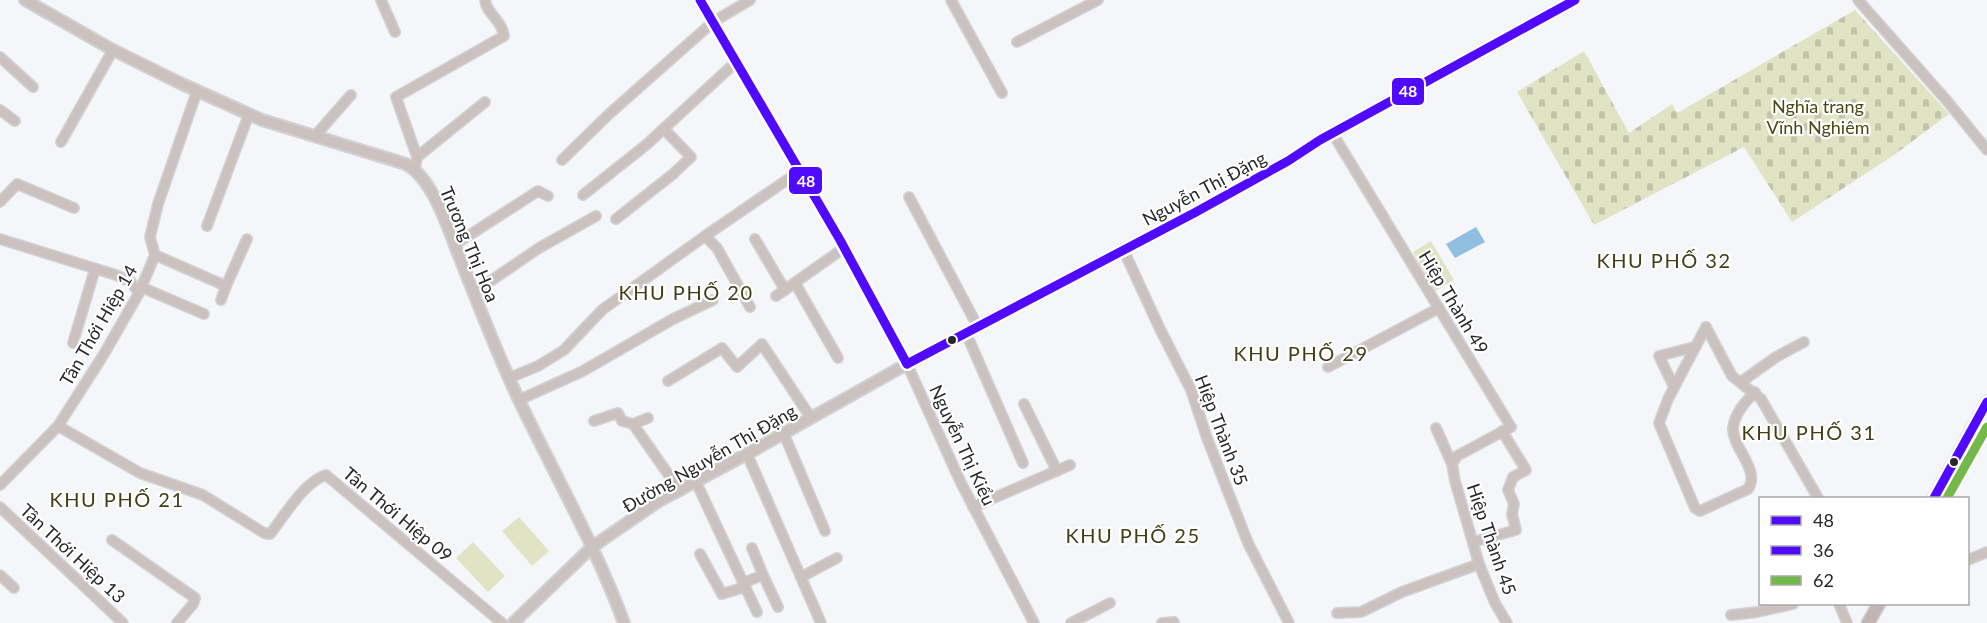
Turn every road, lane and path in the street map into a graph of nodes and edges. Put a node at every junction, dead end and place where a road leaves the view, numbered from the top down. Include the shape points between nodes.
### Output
1 (25, 0) edge
2 (381, 0) edge
3 (485, 0) edge
4 (700, 0) edge
5 (750, 0) edge
6 (951, 0) edge
7 (1098, 0) edge
8 (1575, 0) edge
9 (1858, 0) edge
10 (713, 22) junction
11 (395, 32) dead end
12 (1017, 42) dead end
13 (113, 50) junction
14 (0, 57) edge
15 (736, 62) junction
16 (33, 87) dead end
17 (197, 91) junction
18 (1002, 93) dead end
19 (351, 94) dead end
20 (484, 102) dead end
21 (0, 110) edge
22 (249, 114) junction
23 (15, 121) dead end
24 (664, 129) junction
25 (1333, 134) junction
26 (315, 136) junction
27 (61, 142) dead end
28 (1987, 150) edge
29 (417, 157) junction
30 (562, 160) dead end
31 (416, 169) junction
32 (800, 171) junction
33 (583, 195) dead end
34 (549, 196) dead end
35 (909, 197) dead end
36 (0, 202) edge
37 (74, 207) dead end
38 (596, 216) dead end
39 (616, 219) dead end
40 (207, 226) dead end
41 (705, 236) junction
42 (0, 239) edge
43 (247, 239) dead end
44 (754, 239) dead end
45 (454, 245) junction
46 (844, 248) junction
47 (1123, 249) junction
48 (155, 255) junction
49 (95, 269) junction
50 (795, 283) junction
51 (226, 286) junction
52 (140, 290) junction
53 (784, 290) junction
54 (473, 293) junction
55 (776, 296) dead end
56 (221, 300) dead end
57 (713, 300) dead end
58 (750, 307) dead end
59 (1439, 308) junction
60 (204, 314) dead end
61 (978, 327) junction
62 (966, 333) junction
63 (1804, 342) dead end
64 (73, 343) dead end
65 (1694, 347) junction
66 (838, 358) dead end
67 (907, 364) junction
68 (1328, 367) dead end
69 (509, 378) junction
70 (668, 381) dead end
71 (1741, 382) junction
72 (1674, 387) junction
73 (1755, 392) junction
74 (519, 400) junction
75 (1987, 402) edge
76 (1024, 404) dead end
77 (648, 418) dead end
78 (811, 418) junction
79 (594, 421) dead end
80 (633, 424) junction
81 (58, 426) junction
82 (1436, 428) dead end
83 (1502, 431) junction
84 (784, 434) junction
85 (747, 454) junction
86 (1023, 463) dead end
87 (1452, 464) junction
88 (1070, 465) dead end
89 (1057, 471) junction
90 (696, 482) junction
91 (0, 485) edge
92 (680, 491) junction
93 (1817, 497) edge
94 (1935, 497) edge
95 (0, 507) edge
96 (973, 507) junction
97 (825, 531) dead end
98 (112, 540) dead end
99 (1473, 542) junction
100 (592, 547) junction
101 (752, 548) dead end
102 (1987, 552) edge
103 (700, 554) dead end
104 (837, 558) dead end
105 (1969, 560) edge
106 (1479, 564) junction
107 (0, 575) edge
108 (764, 575) junction
109 (801, 577) junction
110 (744, 585) junction
111 (14, 588) dead end
112 (1110, 603) dead end
113 (1785, 605) edge
114 (1840, 605) edge
115 (1878, 605) edge
116 (778, 607) dead end
117 (757, 612) dead end
118 (1337, 613) dead end
119 (1731, 615) dead end
120 (1088, 619) edge
121 (1174, 622) edge
122 (123, 623) edge
123 (177, 623) edge
124 (502, 623) edge
125 (513, 623) edge
126 (624, 623) edge
127 (821, 623) edge
128 (1034, 623) edge
129 (1071, 623) edge
130 (1162, 623) edge
131 (1289, 623) edge
132 (1507, 623) edge
133 (1847, 623) edge
134 (1868, 623) edge

1 - 13 street
2 - 11 street
3 - 29 street via 504,36 396,97
4 - 10 street, Nguyễn Thị Kiểu
5 - 10 street
6 - 18 street
7 - 12 street
8 - 25 street, Nguyễn Thị Đặng
9 - 28 street
10 - 15 street, Nguyễn Thị Kiểu
10 - 30 street
13 - 17 street
13 - 27 street
14 - 16 street
15 - 24 street
15 - 32 street, Nguyễn Thị Kiểu
17 - 22 street
17 - 48 street, Tân Thới Hiệp 14 via 158,204 150,237
19 - 26 street
20 - 29 street
21 - 23 street
22 - 26 street
22 - 40 street
24 - 33 street
24 - 39 street via 691,158
25 - 47 street, Nguyễn Thị Đặng via 1197,212
25 - 59 street, Hiệp Thành 49
26 - 31 street
29 - 31 street
31 - 45 street, Trương Thị Hoa via 442,213
32 - 41 street
32 - 46 street, Nguyễn Thị Kiểu
34 - 45 street via 538,191
35 - 61 street
36 - 37 street via 17,184
38 - 54 street via 539,248
41 - 58 street via 717,248
41 - 69 street via 602,310 564,350
42 - 49 street
43 - 51 street
44 - 53 street
45 - 54 street, Trương Thị Hoa
46 - 50 street
46 - 67 street, Nguyễn Thị Kiểu
47 - 61 street, Nguyễn Thị Đặng
47 - 131 street, Hiệp Thành 35 via 1191,390 1248,543
48 - 51 street
48 - 52 street, Tân Thới Hiệp 14
49 - 52 street via 131,282
49 - 64 street
50 - 53 street
50 - 66 street
51 - 56 street
52 - 60 street
52 - 81 street, Tân Thới Hiệp 14
53 - 55 street
54 - 69 street, Trương Thị Hoa
57 - 74 street via 583,371
59 - 68 street
59 - 83 street, Hiệp Thành 49 via 1511,427
61 - 62 street, Nguyễn Thị Đặng
62 - 67 street, Nguyễn Thị Đặng
62 - 86 street
63 - 71 street
65 - 71 street via 1706,327 1732,376
65 - 72 street
65 - 72 street via 1659,356
67 - 78 street, Đường Nguyễn Thị Đặng
67 - 96 street, Nguyễn Thị Kiểu
69 - 74 street, Trương Thị Hoa
70 - 78 street via 722,348 737,367 762,344
71 - 73 street
72 - 73 street via 1659,423 1695,508 1700,511 1748,489 1751,484 1733,430 1738,414
73 - 93 street
74 - 100 street, Trương Thị Hoa
75 - 94 main road
76 - 89 street
77 - 80 street
78 - 84 street, Đường Nguyễn Thị Đặng
79 - 80 street via 618,413 622,421
80 - 92 street
81 - 91 street, Tân Thới Hiệp 14
81 - 124 street, Tân Thới Hiệp 09 via 140,473 203,495 264,533 270,534 309,485 326,475
82 - 87 street, Hiệp Thành 45
83 - 87 street via 1457,456
83 - 99 street via 1526,470 1513,477 1508,490 1514,504 1516,530
84 - 85 street, Đường Nguyễn Thị Đặng
84 - 97 street
85 - 90 street, Đường Nguyễn Thị Đặng
85 - 109 street
87 - 99 street, Hiệp Thành 45
88 - 89 street
89 - 96 street
90 - 92 street, Đường Nguyễn Thị Đặng
90 - 110 street
92 - 100 street, Đường Nguyễn Thị Đặng
95 - 122 street, Tân Thới Hiệp 13
96 - 128 street, Nguyễn Thị Kiểu
98 - 123 street via 195,598
99 - 106 street, Hiệp Thành 45
100 - 125 street, Đường Nguyễn Thị Đặng
100 - 126 street, Trương Thị Hoa
101 - 108 street
102 - 105 street
103 - 110 street via 722,594
104 - 109 street
106 - 118 street via 1412,588 1361,612
106 - 132 street, Hiệp Thành 45
107 - 111 street
108 - 110 street
108 - 116 street
109 - 127 street
110 - 117 street
112 - 120 street
113 - 119 street
114 - 133 street
115 - 134 main road
120 - 129 street
121 - 130 street

